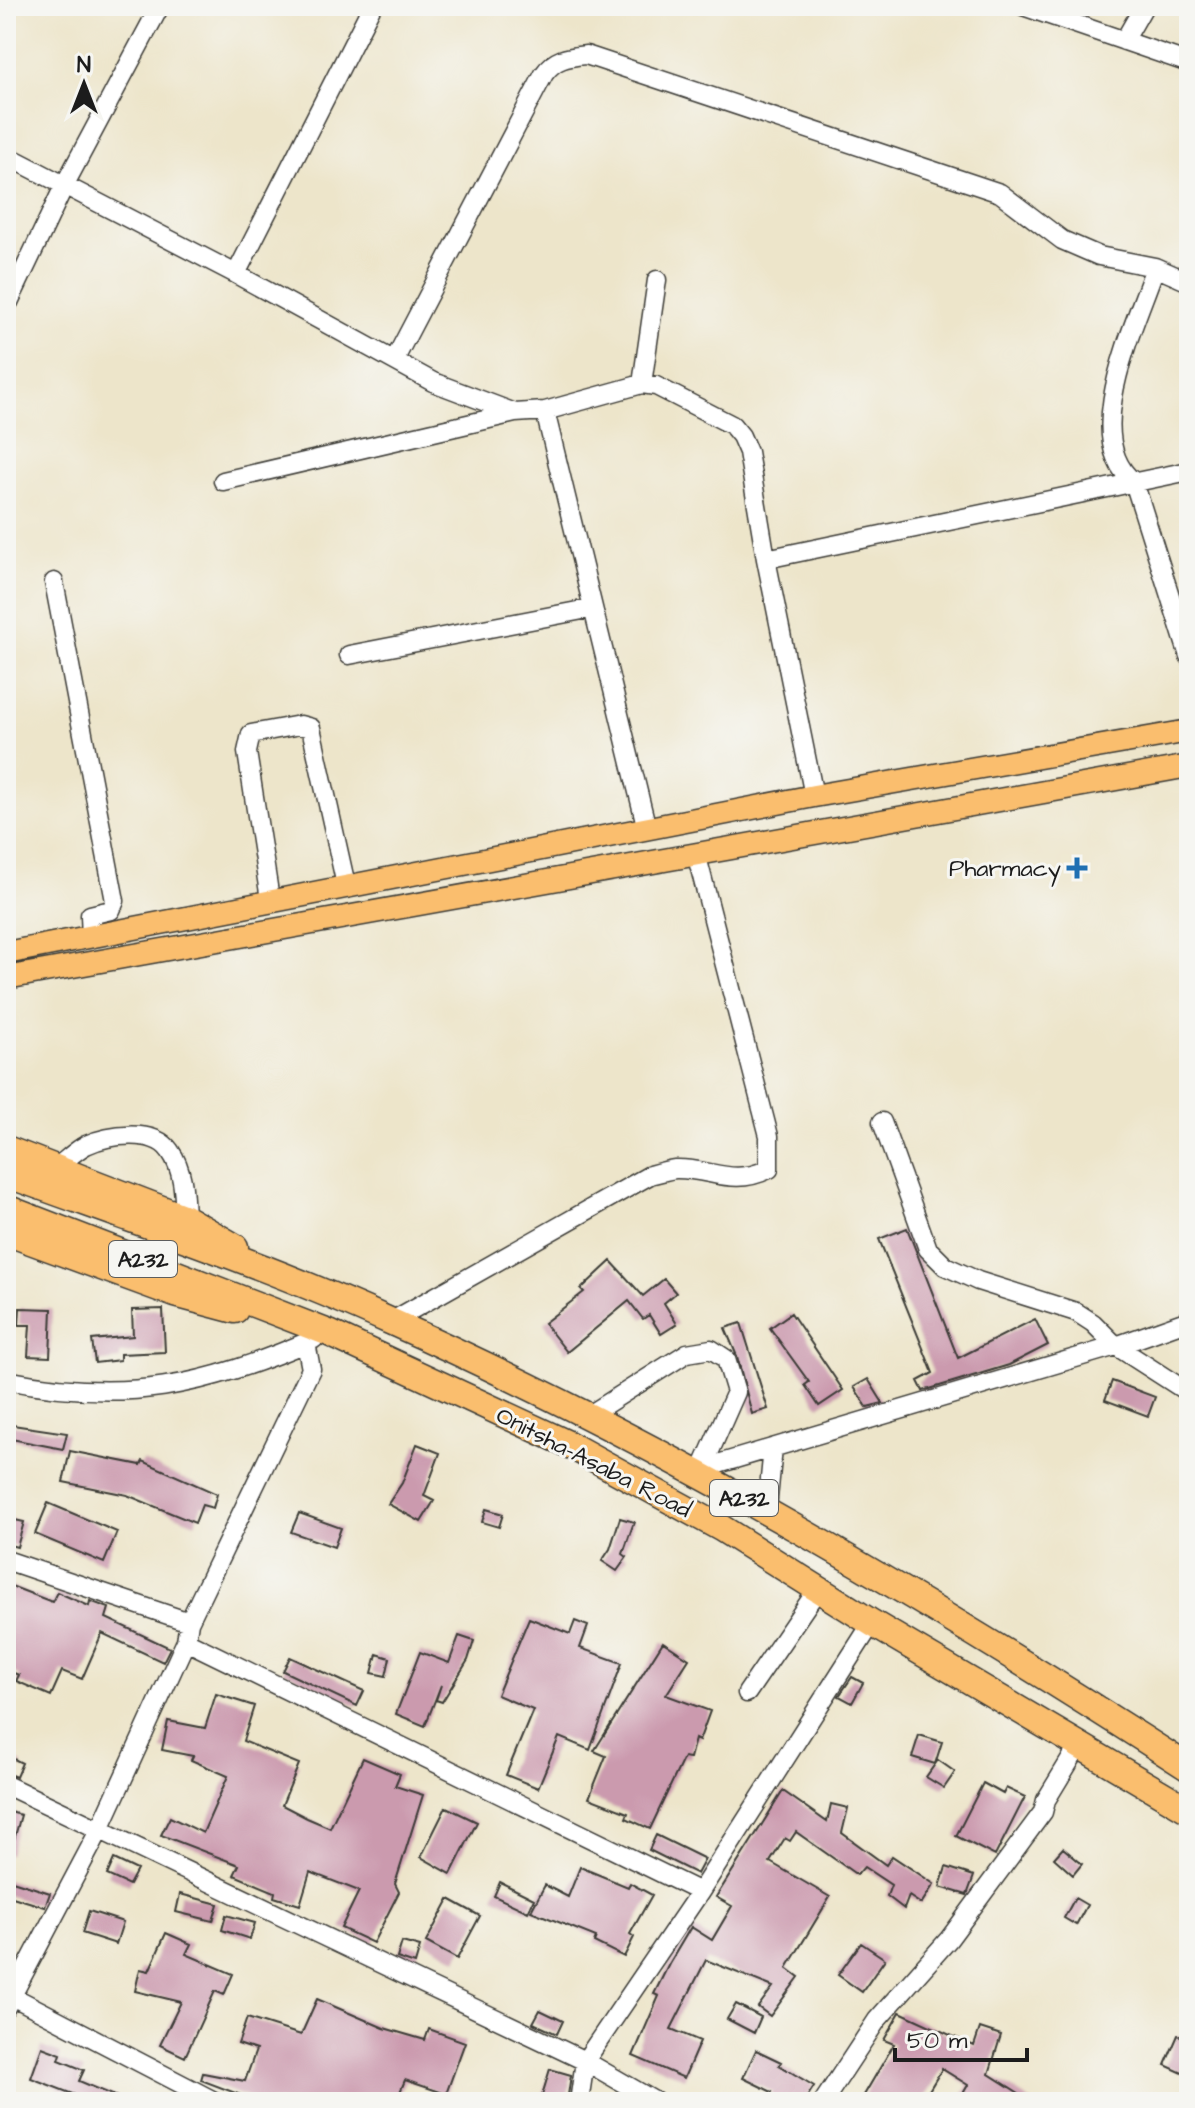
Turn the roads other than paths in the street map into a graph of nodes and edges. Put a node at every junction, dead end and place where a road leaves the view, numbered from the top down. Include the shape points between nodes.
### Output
1 (160, 6) edge
2 (372, 6) edge
3 (1023, 6) edge
4 (1144, 6) edge
5 (1124, 41) junction
6 (1189, 63) edge
7 (6, 155) edge
8 (65, 184) junction
9 (1155, 267) junction
10 (236, 274) junction
11 (657, 280) dead end
12 (1189, 282) edge
13 (9, 302) dead end
14 (395, 359) junction
15 (642, 384) junction
16 (545, 411) junction
17 (515, 413) junction
18 (1189, 471) edge
19 (223, 481) dead end
20 (1134, 482) junction
21 (766, 559) junction
22 (54, 582) dead end
23 (593, 608) junction
24 (349, 655) dead end
25 (1189, 656) edge
26 (1189, 731) edge
27 (1189, 766) edge
28 (814, 796) junction
29 (647, 829) junction
30 (696, 853) junction
31 (346, 885) junction
32 (270, 899) junction
33 (91, 938) junction
34 (6, 953) edge
35 (6, 978) edge
36 (882, 1122) dead end
37 (6, 1149) edge
38 (56, 1168) junction
39 (6, 1174) edge
40 (6, 1208) edge
41 (185, 1218) junction
42 (6, 1232) edge
43 (275, 1273) junction
44 (278, 1312) junction
45 (1189, 1320) edge
46 (392, 1321) junction
47 (318, 1338) junction
48 (1116, 1346) junction
49 (6, 1380) edge
50 (1189, 1393) edge
51 (586, 1417) junction
52 (773, 1448) junction
53 (697, 1471) junction
54 (767, 1509) junction
55 (6, 1560) edge
56 (818, 1589) junction
57 (189, 1622) junction
58 (872, 1623) junction
59 (186, 1641) junction
60 (1051, 1680) junction
61 (747, 1693) dead end
62 (1036, 1717) junction
63 (1080, 1744) junction
64 (1189, 1768) edge
65 (6, 1785) edge
66 (1189, 1810) edge
67 (99, 1831) junction
68 (700, 1892) junction
69 (8, 1998) edge
70 (585, 2061) junction
71 (216, 2102) edge
72 (579, 2102) edge
73 (656, 2102) edge
74 (823, 2102) edge

1 - 8 street
2 - 10 street
3 - 5 street
4 - 5 street
5 - 6 street
7 - 8 street
8 - 10 street
8 - 13 street
9 - 12 street
9 - 14 street via 1099,256 1062,240 1000,193 586,55 566,57 544,74
9 - 20 street via 1110,403 1115,460 1120,472
10 - 14 street
11 - 15 street
14 - 17 street via 433,382
15 - 16 street
15 - 21 street via 732,425 741,436
16 - 17 street
16 - 23 street
17 - 19 street
18 - 20 street
20 - 21 street
20 - 25 street
21 - 28 street
22 - 33 street via 115,901 111,910 90,915
23 - 24 street
23 - 29 street
26 - 28 main road
27 - 30 main road
28 - 29 main road
29 - 31 main road
30 - 35 main road
30 - 46 street via 769,1136 769,1169 729,1179 674,1169 650,1175
31 - 32 main road
31 - 32 street via 311,728 300,725 251,734 247,752
32 - 33 main road
33 - 34 main road
36 - 48 street via 928,1249 945,1266 1076,1312
37 - 38 highway
38 - 41 highway
38 - 41 street via 85,1145 108,1138 156,1140 169,1149 182,1179
39 - 43 highway, A232
40 - 44 highway, Onitsha-Asaba Road / A232
41 - 43 highway
42 - 44 highway via 175,1294 252,1314
43 - 46 highway, A232
44 - 47 highway, Onitsha-Asaba Road / A232
45 - 48 street
46 - 51 highway, A232
47 - 49 street via 225,1376 169,1388 80,1390
47 - 56 highway, Onitsha-Asaba Road / A232 via 568,1444 721,1528
47 - 57 street via 311,1369
48 - 50 street
48 - 52 street
51 - 53 highway, A232
51 - 53 street via 687,1353 711,1349 726,1359 736,1392
52 - 53 street
52 - 54 street
53 - 54 highway, A232
54 - 60 highway, A232
55 - 57 street
56 - 58 highway, Onitsha-Asaba Road / A232
56 - 61 street
57 - 59 street
58 - 62 highway, Onitsha-Asaba Road / A232
58 - 68 street
59 - 67 street
59 - 68 street
60 - 62 highway
60 - 64 highway, A232
62 - 63 highway, Onitsha-Asaba Road / A232
63 - 66 highway, Onitsha-Asaba Road / A232
63 - 74 street via 1043,1812 949,1939 877,2020
65 - 67 street
67 - 69 street
67 - 70 street
68 - 70 street
69 - 71 street
70 - 72 street
70 - 73 street

